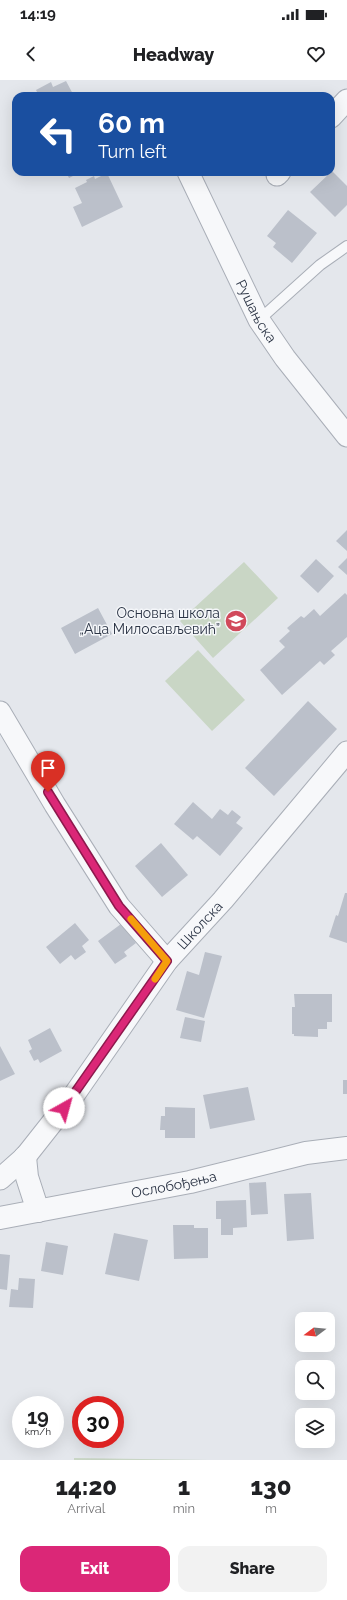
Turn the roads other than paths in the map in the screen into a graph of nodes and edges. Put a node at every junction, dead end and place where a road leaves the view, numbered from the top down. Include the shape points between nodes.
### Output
1 (347, 100) edge
2 (335, 113) edge
3 (190, 176) edge
4 (347, 246) edge
5 (259, 320) junction
6 (347, 436) edge
7 (0, 712) edge
8 (347, 752) edge
9 (167, 961) junction
10 (347, 1148) edge
11 (25, 1157) junction
12 (0, 1179) edge
13 (38, 1211) junction
14 (0, 1218) edge

1 - 2 street
3 - 5 street, Рушањска
4 - 5 lane via 320,265
5 - 6 street, Рушањска via 285,358
7 - 9 street via 119,906
8 - 9 street, Школска via 223,900
9 - 11 street, Школска via 74,1095
10 - 13 street, Ослобођења via 306,1153 190,1182
11 - 12 street, Школска
11 - 13 street via 27,1177
13 - 14 street, Ослобођења

